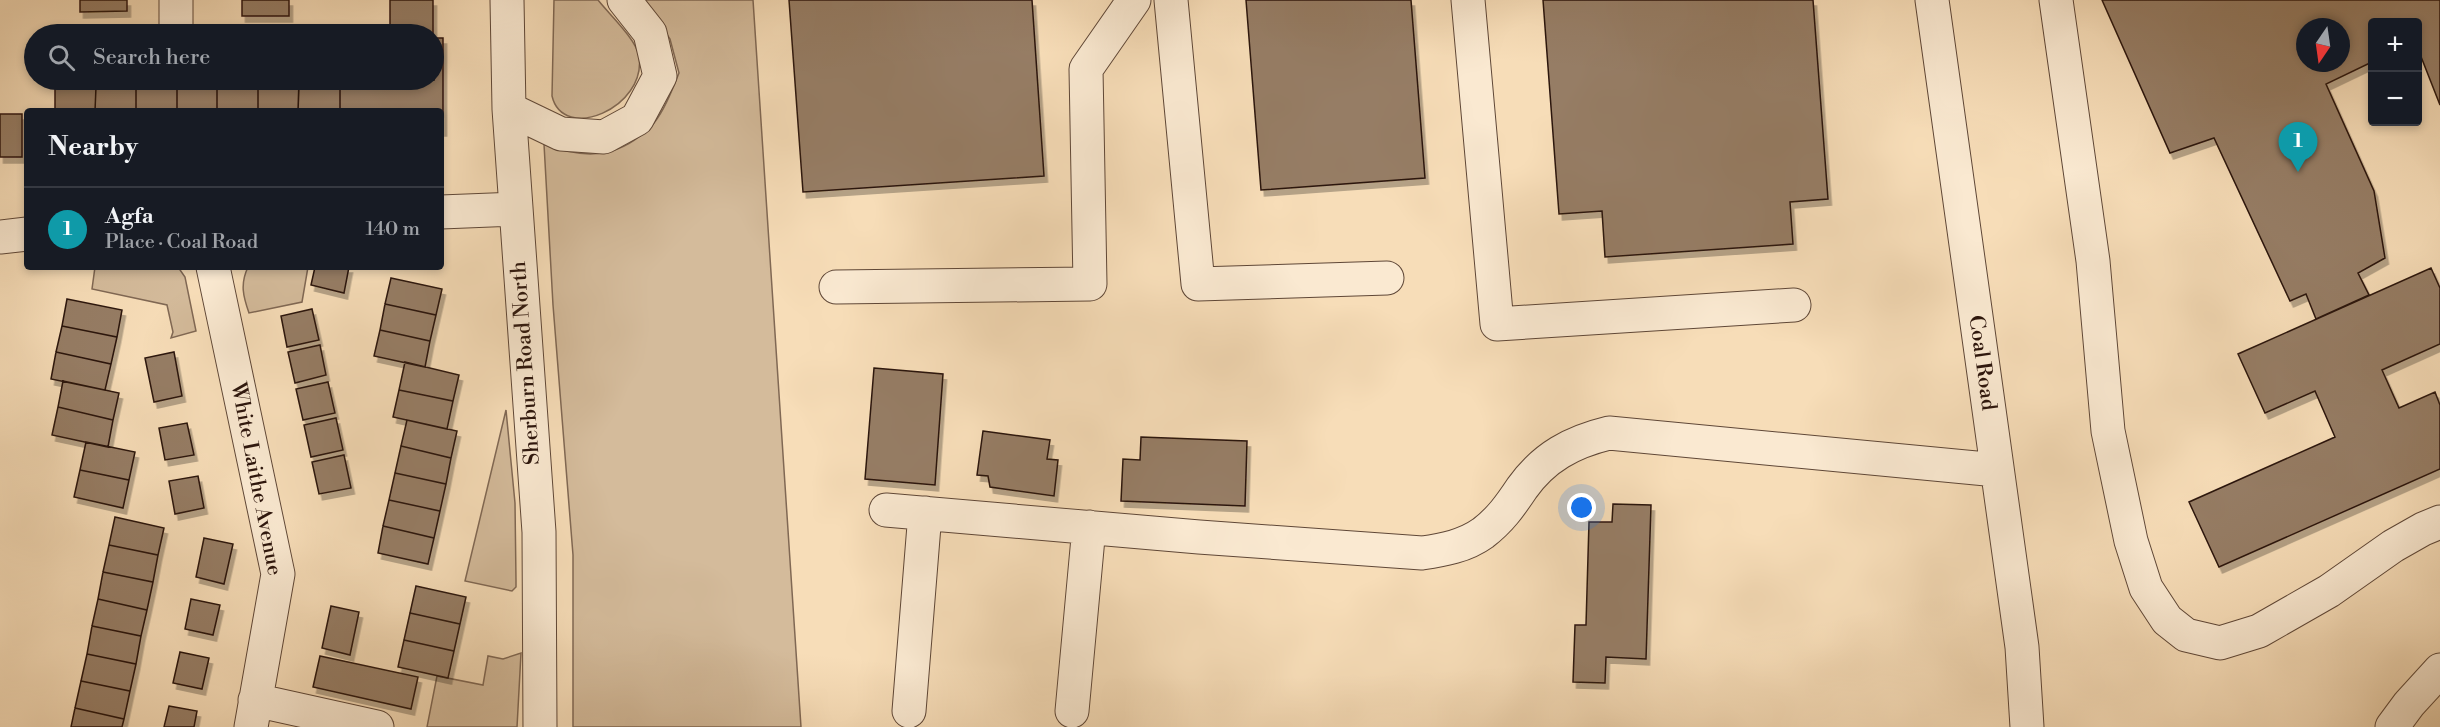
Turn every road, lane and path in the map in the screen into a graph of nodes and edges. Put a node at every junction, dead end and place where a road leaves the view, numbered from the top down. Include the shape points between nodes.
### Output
1 (176, 0) edge
2 (507, 0) edge
3 (624, 0) edge
4 (1134, 0) edge
5 (1171, 0) edge
6 (1468, 0) edge
7 (1932, 0) edge
8 (2056, 0) edge
9 (176, 24) edge
10 (509, 109) junction
11 (515, 209) junction
12 (444, 212) edge
13 (24, 234) edge
14 (0, 237) edge
15 (214, 270) edge
16 (1387, 278) dead end
17 (836, 287) dead end
18 (1794, 305) dead end
19 (1996, 470) junction
20 (886, 510) dead end
21 (925, 513) junction
22 (2440, 522) edge
23 (1089, 527) junction
24 (2440, 670) edge
25 (909, 711) dead end
26 (1072, 711) dead end
27 (253, 714) edge
28 (2034, 721) edge
29 (377, 727) edge
30 (540, 727) edge
31 (2392, 727) edge

1 - 9 street
2 - 10 street, Sherburn Road North
3 - 10 street via 650,33 660,76 637,119 604,137 561,134
4 - 17 street via 1086,69 1090,284
5 - 16 street via 1198,284
6 - 18 street via 1497,324
7 - 19 street, Coal Road
8 - 22 street via 2093,261 2110,440 2131,541 2146,588 2167,620 2186,635 2220,643 2259,631 2329,591 2393,546
10 - 11 street, Sherburn Road North
11 - 12 street
11 - 30 street, Sherburn Road North via 538,532
13 - 14 street
15 - 27 street, White Laithe Avenue via 278,574
19 - 23 street via 1609,433 1583,439 1559,451 1538,467 1505,515 1481,535 1453,548 1422,553
19 - 28 street, Coal Road
20 - 21 street
21 - 23 street
21 - 25 street
23 - 26 street
24 - 31 street
27 - 29 street

